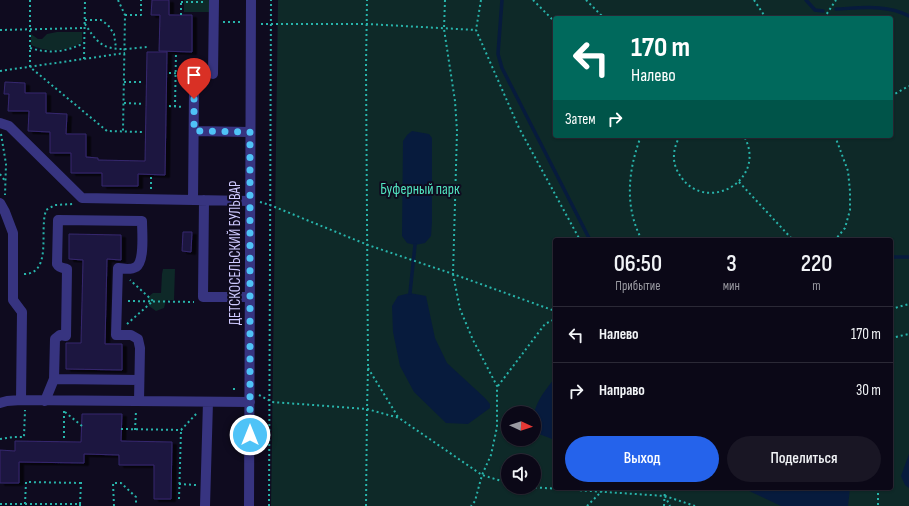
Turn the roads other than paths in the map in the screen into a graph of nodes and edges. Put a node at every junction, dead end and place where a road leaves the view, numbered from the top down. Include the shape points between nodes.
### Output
1 (251, 0) edge
2 (214, 1) edge
3 (213, 74) road end
4 (194, 90) dead end
5 (0, 123) edge
6 (194, 131) junction
7 (250, 132) junction
8 (193, 200) junction
9 (204, 200) junction
10 (252, 201) junction
11 (2, 208) edge
12 (250, 297) junction
13 (54, 379) junction
14 (139, 380) junction
15 (252, 398) junction
16 (23, 400) junction
17 (45, 401) junction
18 (137, 401) junction
19 (208, 402) junction
20 (0, 404) edge
21 (205, 506) edge
22 (249, 506) edge

1 - 7 street, ДЕТСКОСЕЛЬСКИЙ БУЛЬВАР
2 - 3 street
4 - 6 street
5 - 8 street via 10,126 82,198
6 - 7 street
6 - 8 street
7 - 10 street, ДЕТСКОСЕЛЬСКИЙ БУЛЬВАР
8 - 9 street
9 - 10 street
9 - 12 street via 203,297
10 - 12 street, ДЕТСКОСЕЛЬСКИЙ БУЛЬВАР
11 - 16 street via 13,233 13,300 22,312
12 - 15 street, ДЕТСКОСЕЛЬСКИЙ БУЛЬВАР
13 - 14 street
13 - 14 street via 55,339 60,335 66,336 67,268 58,267 57,264 58,220 142,221 142,258 137,266 131,269 118,268 116,335 131,335 138,340
13 - 17 street
14 - 18 street
15 - 19 street
15 - 22 street, ДЕТСКОСЕЛЬСКИЙ БУЛЬВАР
16 - 17 street
16 - 20 street via 7,400
17 - 18 street via 64,406
18 - 19 street
19 - 21 street

